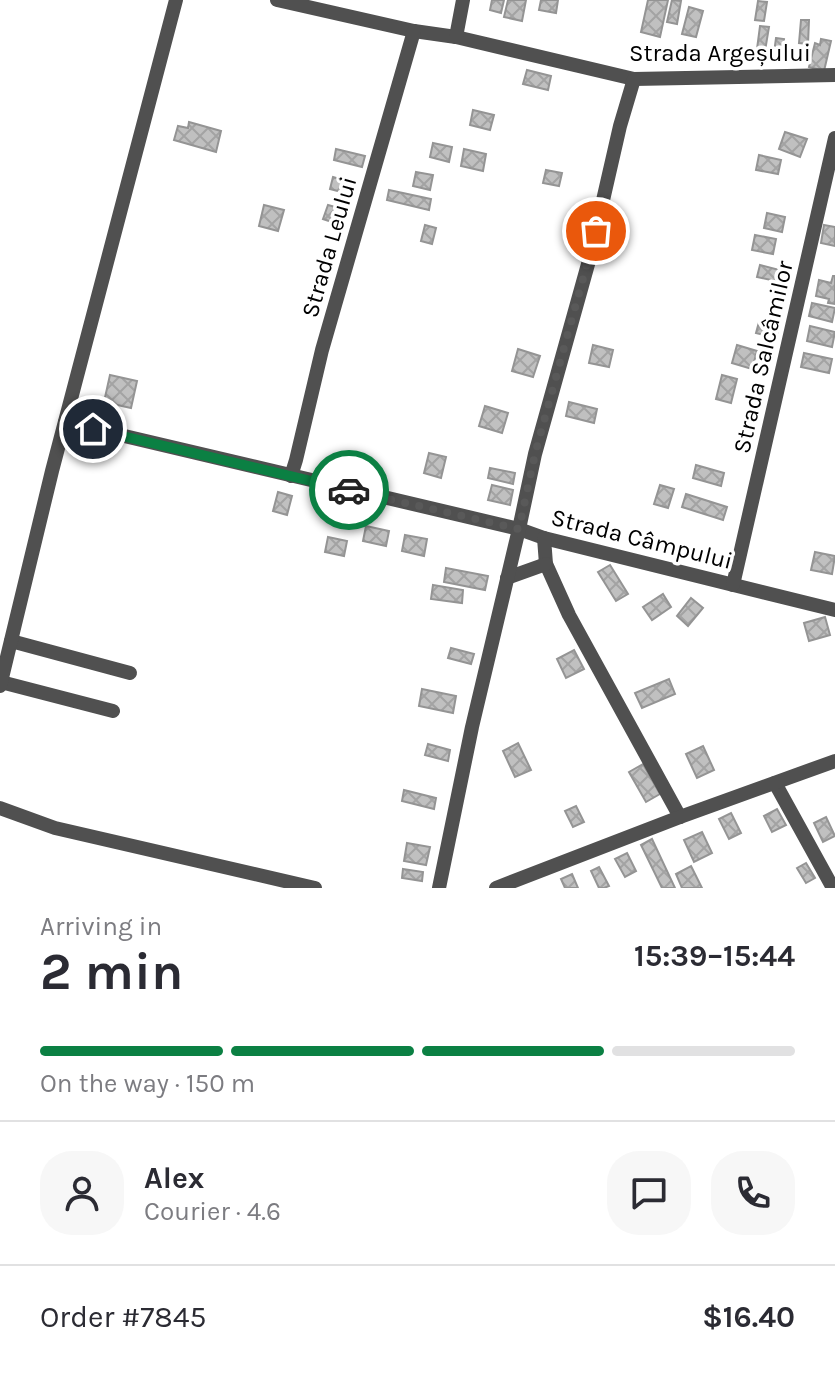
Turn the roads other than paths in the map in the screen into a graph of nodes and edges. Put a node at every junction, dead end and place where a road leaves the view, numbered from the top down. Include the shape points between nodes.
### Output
1 (176, 0) edge
2 (277, 0) edge
3 (463, 0) edge
4 (414, 31) junction
5 (456, 37) junction
6 (835, 75) edge
7 (634, 79) junction
8 (835, 138) edge
9 (65, 422) junction
10 (291, 476) junction
11 (519, 529) junction
12 (544, 538) junction
13 (546, 564) junction
14 (507, 578) junction
15 (733, 585) junction
16 (835, 610) edge
17 (11, 641) junction
18 (130, 673) dead end
19 (0, 684) edge
20 (113, 711) dead end
21 (835, 761) edge
22 (775, 783) junction
23 (0, 808) edge
24 (680, 817) junction
25 (315, 888) edge
26 (439, 888) edge
27 (496, 888) edge
28 (833, 888) edge

1 - 9 street
2 - 4 street, Strada Argeșului
3 - 5 street
4 - 5 street, Strada Argeșului
4 - 10 street, Strada Leului
5 - 7 street, Strada Argeșului
6 - 7 street, Strada Argeșului
7 - 11 street
8 - 15 street, Strada Salcâmilor
9 - 10 street, Strada Câmpului
9 - 17 street
10 - 11 street, Strada Câmpului
11 - 12 street, Strada Câmpului
11 - 14 street
12 - 13 street
12 - 15 street, Strada Câmpului
13 - 14 street
13 - 24 street
14 - 26 street
15 - 16 street, Strada Câmpului
17 - 18 street
17 - 19 street
19 - 20 street
21 - 22 street
22 - 24 street
22 - 28 street
23 - 25 street via 55,828
24 - 27 street

